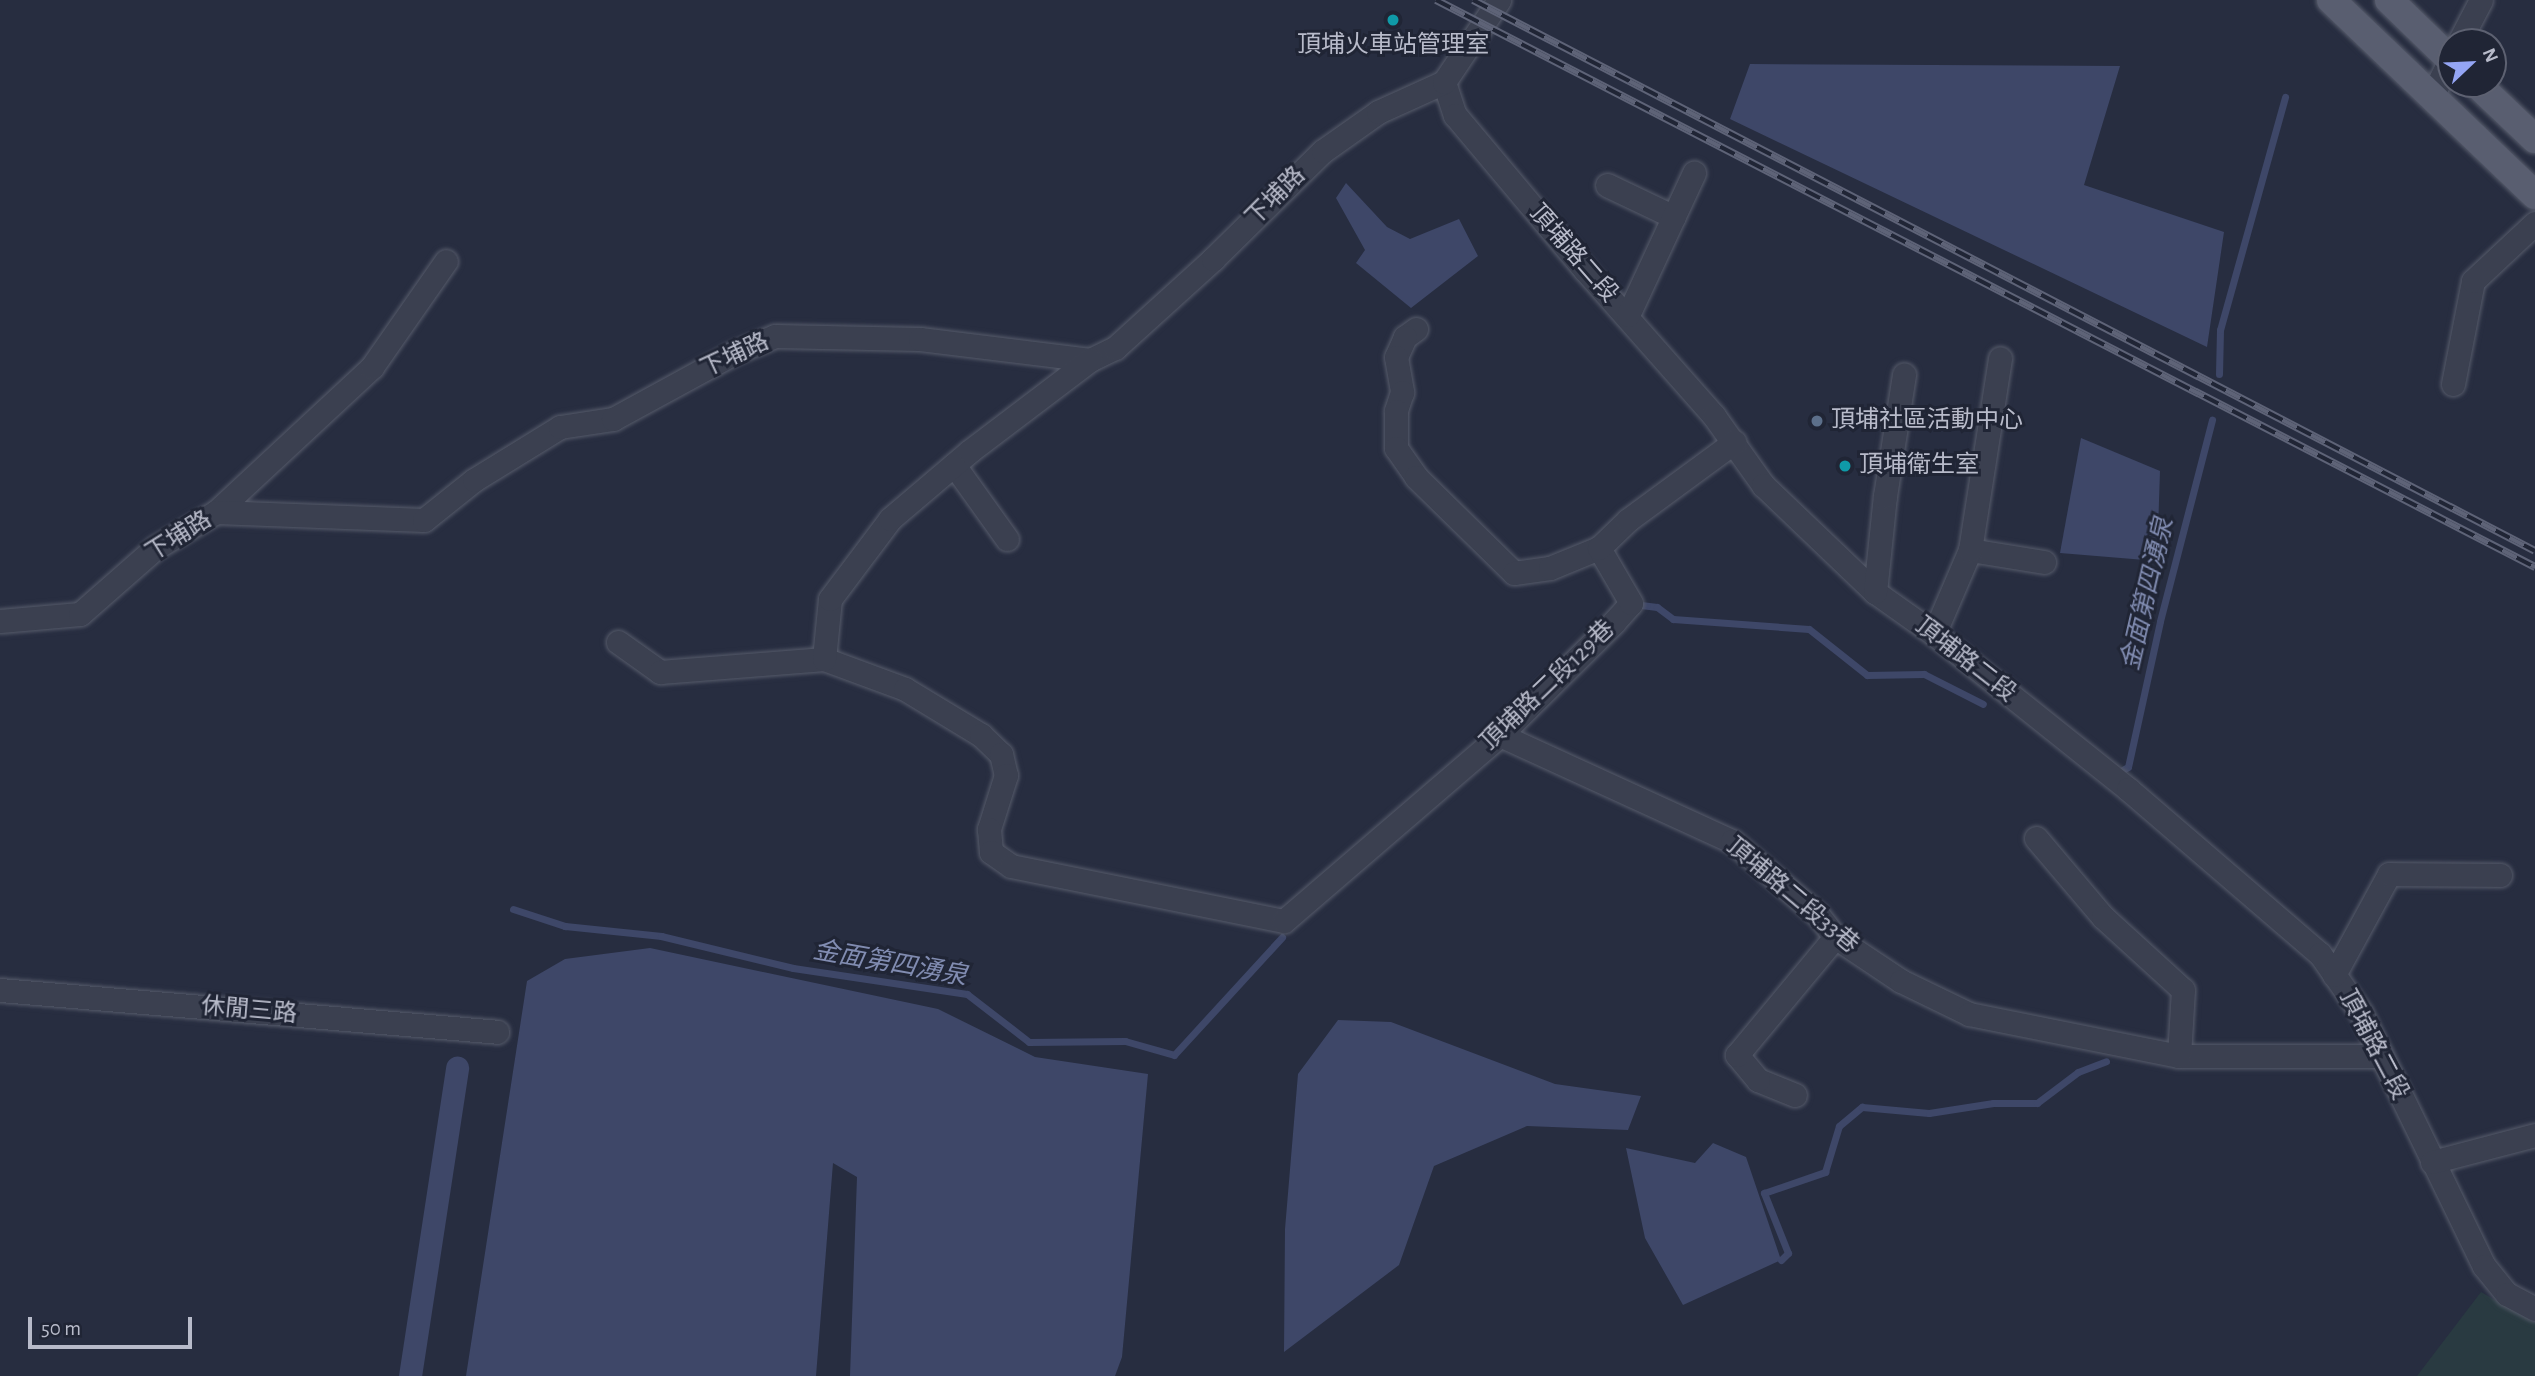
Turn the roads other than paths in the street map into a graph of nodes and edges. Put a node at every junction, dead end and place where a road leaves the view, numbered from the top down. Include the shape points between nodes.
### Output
1 (1499, 0) edge
2 (2330, 0) edge
3 (2389, 0) edge
4 (2481, 0) edge
5 (2466, 28) edge
6 (2437, 46) edge
7 (1444, 82) junction
8 (2437, 86) edge
9 (2432, 96) junction
10 (2492, 98) edge
11 (2535, 139) edge
12 (1694, 173) dead end
13 (1607, 185) dead end
14 (2535, 195) edge
15 (1674, 217) junction
16 (2535, 223) edge
17 (446, 261) dead end
18 (1628, 315) junction
19 (1416, 329) dead end
20 (2000, 359) dead end
21 (1090, 360) junction
22 (1904, 374) dead end
23 (2453, 384) dead end
24 (1734, 442) junction
25 (954, 465) junction
26 (216, 512) junction
27 (1007, 539) dead end
28 (1599, 548) junction
29 (1970, 550) junction
30 (2044, 562) dead end
31 (1875, 592) junction
32 (0, 621) edge
33 (1934, 634) junction
34 (618, 642) dead end
35 (824, 659) junction
36 (1500, 735) junction
37 (2036, 838) dead end
38 (2500, 875) dead end
39 (1835, 937) junction
40 (2334, 975) junction
41 (0, 990) edge
42 (497, 1032) dead end
43 (2179, 1056) junction
44 (2380, 1056) junction
45 (1795, 1095) dead end
46 (2535, 1135) edge
47 (2432, 1161) junction
48 (2535, 1309) edge

1 - 7 street
2 - 9 main road
3 - 6 main road
4 - 5 street
7 - 18 street, 頂埔路二段 via 1455,115
7 - 21 street, 下埔路 via 1378,112 1323,151 1115,348
8 - 9 street
9 - 14 main road
10 - 11 main road
12 - 15 street
13 - 15 street
15 - 18 street
16 - 23 street via 2473,281
17 - 26 street via 372,367
18 - 24 street, 頂埔路二段
19 - 28 street via 1405,337 1396,357 1402,391 1396,411 1396,448 1416,477 1514,573 1550,568
20 - 29 street
21 - 25 street
21 - 26 street, 下埔路 via 920,339 775,336 734,353 613,419 560,427 474,480 424,520
22 - 31 street
24 - 28 street via 1628,520
24 - 31 street, 頂埔路二段 via 1763,485
25 - 27 street
25 - 35 street via 890,519 830,599
26 - 32 street, 下埔路 via 155,548 80,614
28 - 36 street, 頂埔路二段129巷 via 1631,603
29 - 30 street
29 - 33 street
31 - 33 street, 頂埔路二段
33 - 40 street, 頂埔路二段 via 2200,848 2320,954
34 - 35 street via 660,672
35 - 36 street, 頂埔路二段129巷 via 905,689 981,735 1001,754 1006,775 989,828 991,852 1011,866 1284,921
36 - 39 street, 頂埔路二段33巷 via 1732,841 1818,915
37 - 43 street via 2103,917 2183,990
38 - 40 street via 2389,874
39 - 43 street, 頂埔路二段33巷 via 1901,981 1969,1014
39 - 45 street via 1737,1055 1758,1080
40 - 44 street, 頂埔路二段 via 2361,1013
41 - 42 street, 休閒三路
43 - 44 street, 頂埔路二段33巷
44 - 47 street, 頂埔路二段
46 - 47 street
47 - 48 street, 頂埔路二段 via 2484,1266 2507,1294

